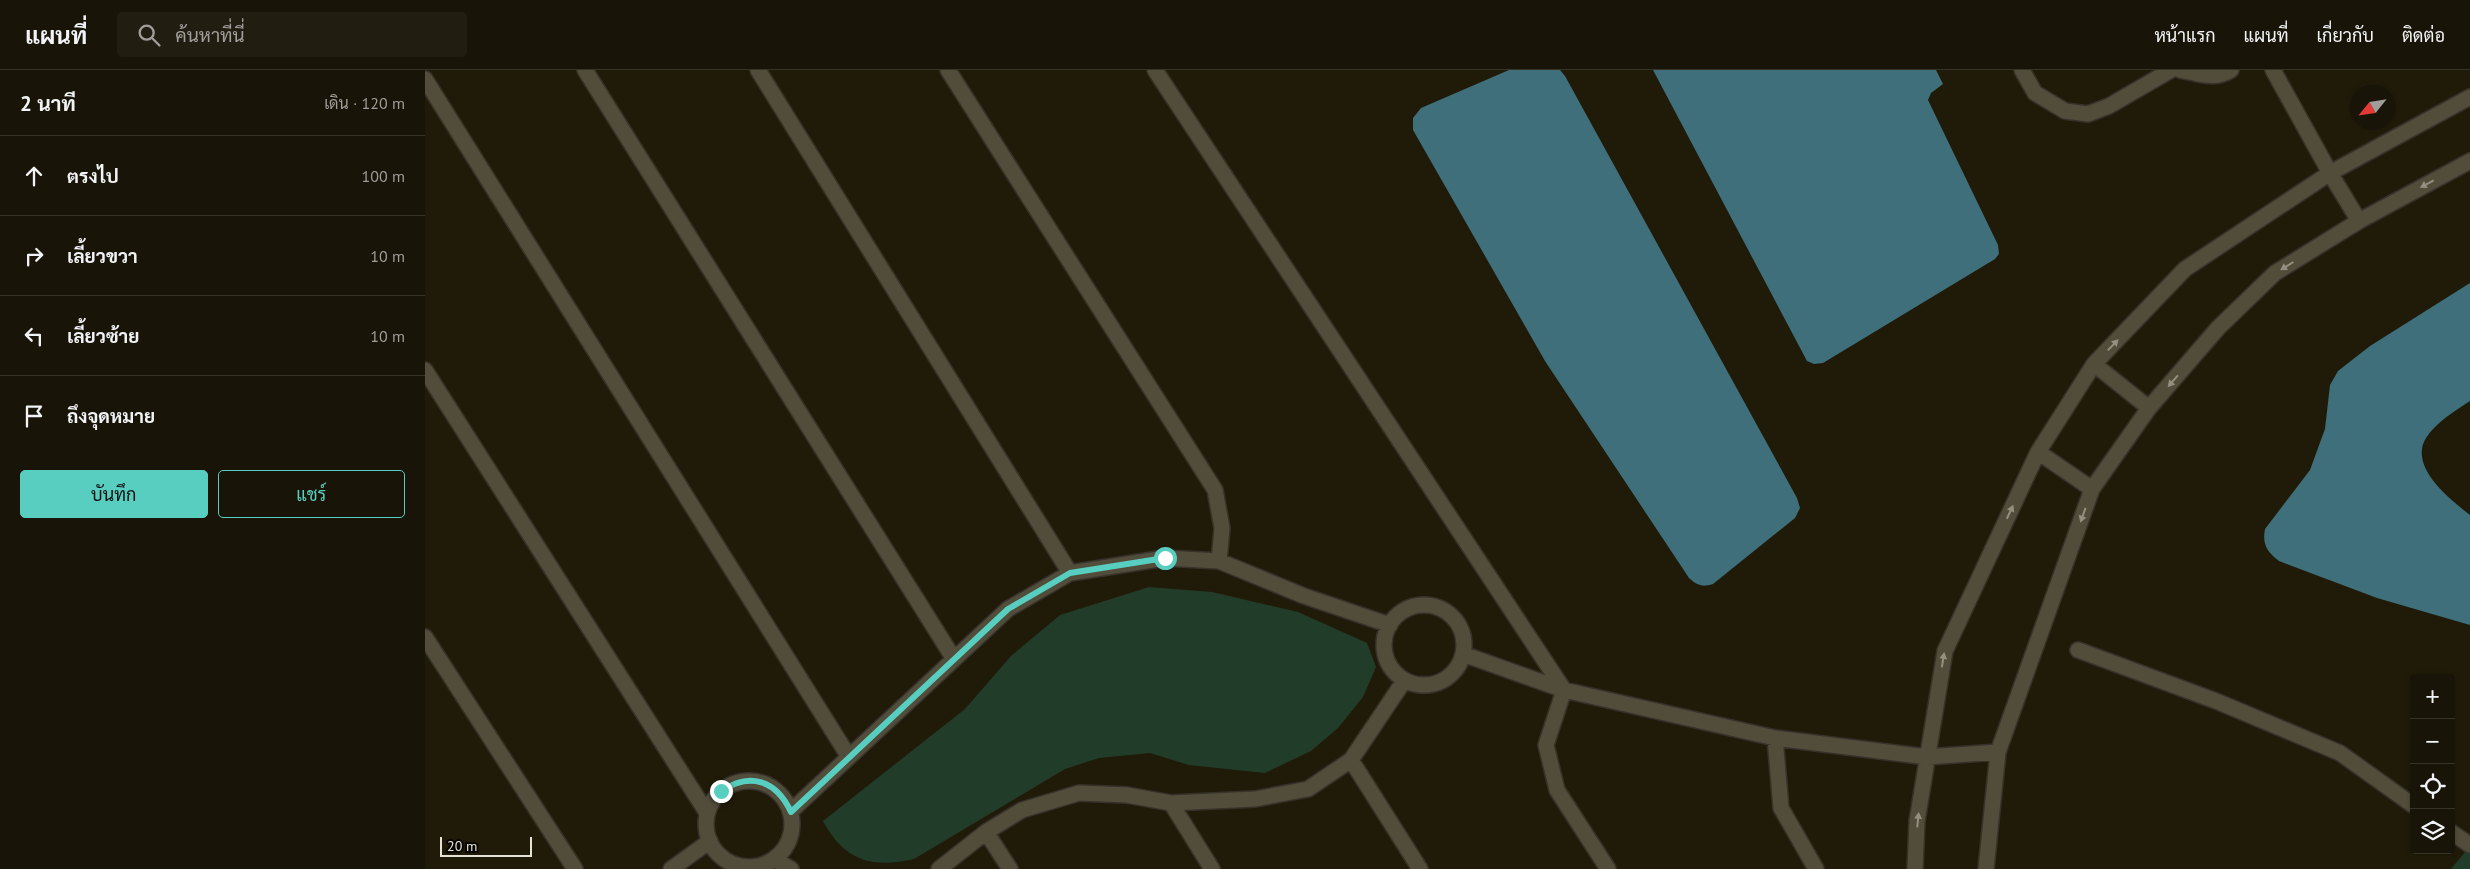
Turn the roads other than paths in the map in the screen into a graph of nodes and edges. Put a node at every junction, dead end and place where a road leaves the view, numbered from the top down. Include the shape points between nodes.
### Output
1 (585, 70) edge
2 (758, 70) edge
3 (948, 70) edge
4 (1155, 70) edge
5 (2022, 70) edge
6 (2171, 70) edge
7 (2180, 70) edge
8 (2231, 70) edge
9 (2273, 70) edge
10 (425, 79) edge
11 (2470, 97) edge
12 (2470, 161) edge
13 (2330, 173) junction
14 (2359, 221) junction
15 (2094, 364) junction
16 (425, 370) edge
17 (2149, 408) junction
18 (2039, 452) junction
19 (2092, 489) junction
20 (1219, 561) junction
21 (1070, 573) junction
22 (1389, 624) junction
23 (425, 637) edge
24 (2078, 650) dead end
25 (1463, 654) junction
26 (954, 659) junction
27 (1404, 681) junction
28 (1564, 690) junction
29 (1775, 738) junction
30 (1998, 752) junction
31 (849, 757) junction
32 (1927, 757) junction
33 (1351, 760) junction
34 (1171, 802) junction
35 (2410, 803) edge
36 (707, 812) junction
37 (791, 812) junction
38 (987, 832) junction
39 (2455, 835) edge
40 (710, 842) junction
41 (2470, 845) edge
42 (774, 859) junction
43 (575, 869) edge
44 (671, 869) edge
45 (791, 869) edge
46 (939, 869) edge
47 (1009, 869) edge
48 (1212, 869) edge
49 (1420, 869) edge
50 (1607, 869) edge
51 (1816, 869) edge
52 (1915, 869) edge
53 (1986, 869) edge

1 - 26 street
2 - 21 street
3 - 20 street via 1215,490 1222,528
4 - 28 street
5 - 6 street via 2035,93 2065,111 2088,114 2109,106
7 - 8 street via 2218,76
9 - 13 street
10 - 31 street
11 - 13 street
12 -> 14 street
13 - 14 street
15 -> 13 street via 2185,269
14 -> 17 street via 2275,273 2218,328
15 - 17 street
15 - 18 street
16 - 36 street
17 - 19 street
18 - 19 street
32 -> 18 street via 1945,651
19 -> 30 street
20 - 21 street via 1165,558
20 - 22 street via 1303,596
21 - 26 street via 1008,609
22 - 25 street via 1403,610 1416,606 1443,610 1461,629 1465,641
22 - 27 street via 1383,645 1386,659
23 - 43 street
24 - 35 street via 2216,701 2340,753
25 - 27 street via 1459,666 1441,682 1429,686
25 - 28 street
26 - 31 street
27 - 33 street
28 - 29 street
28 - 50 street via 1546,745 1557,790
29 - 32 street
29 - 51 street via 1781,808
30 - 32 street
30 - 53 street
31 - 37 street
52 -> 32 street via 1917,821
33 - 34 street via 1308,789 1255,799
33 - 49 street
34 - 38 street via 1127,795 1079,794 1022,810
34 - 48 street
36 - 37 street via 721,791 743,781 755,781 777,791
36 - 40 street
37 - 42 street via 790,838
38 - 46 street
38 - 47 street
39 - 41 street
40 - 42 street via 718,854 739,866 763,865
40 - 44 street
42 - 45 street

